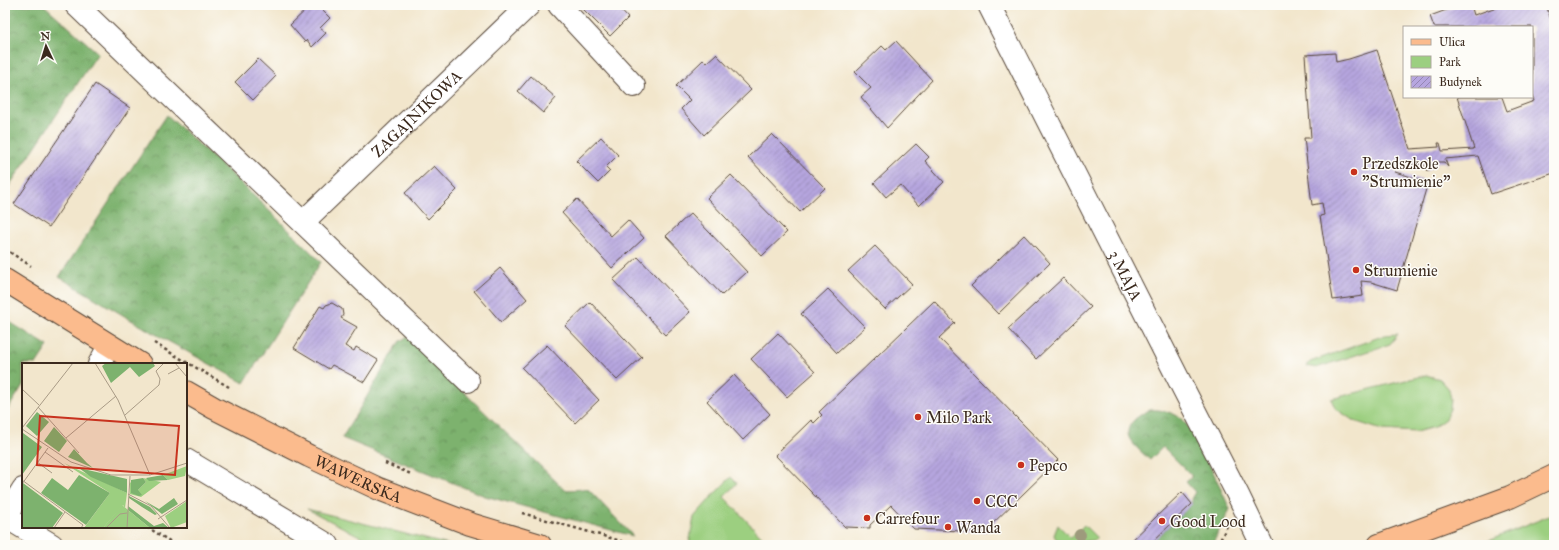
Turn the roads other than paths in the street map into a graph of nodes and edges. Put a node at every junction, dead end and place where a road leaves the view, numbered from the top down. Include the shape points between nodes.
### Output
1 (76, 5) edge
2 (529, 5) edge
3 (559, 5) edge
4 (989, 5) edge
5 (634, 86) dead end
6 (303, 222) junction
7 (5, 280) edge
8 (104, 355) edge
9 (136, 363) edge
10 (468, 381) dead end
11 (187, 393) edge
12 (187, 461) edge
13 (1554, 476) edge
14 (22, 492) edge
15 (5, 517) edge
16 (22, 527) edge
17 (23, 528) edge
18 (52, 545) edge
19 (328, 545) edge
20 (540, 545) edge
21 (1262, 545) edge
22 (1379, 545) edge

1 - 6 street
2 - 6 street, ZAGAJNIKOWA
3 - 5 street
4 - 21 street, 3 MAJA
6 - 10 street
7 - 8 main road
8 - 9 main road
11 - 20 main road, WAWERSKA via 379,489 470,524
12 - 19 street
13 - 22 main road via 1510,497
14 - 15 street
15 - 16 street
17 - 18 street

